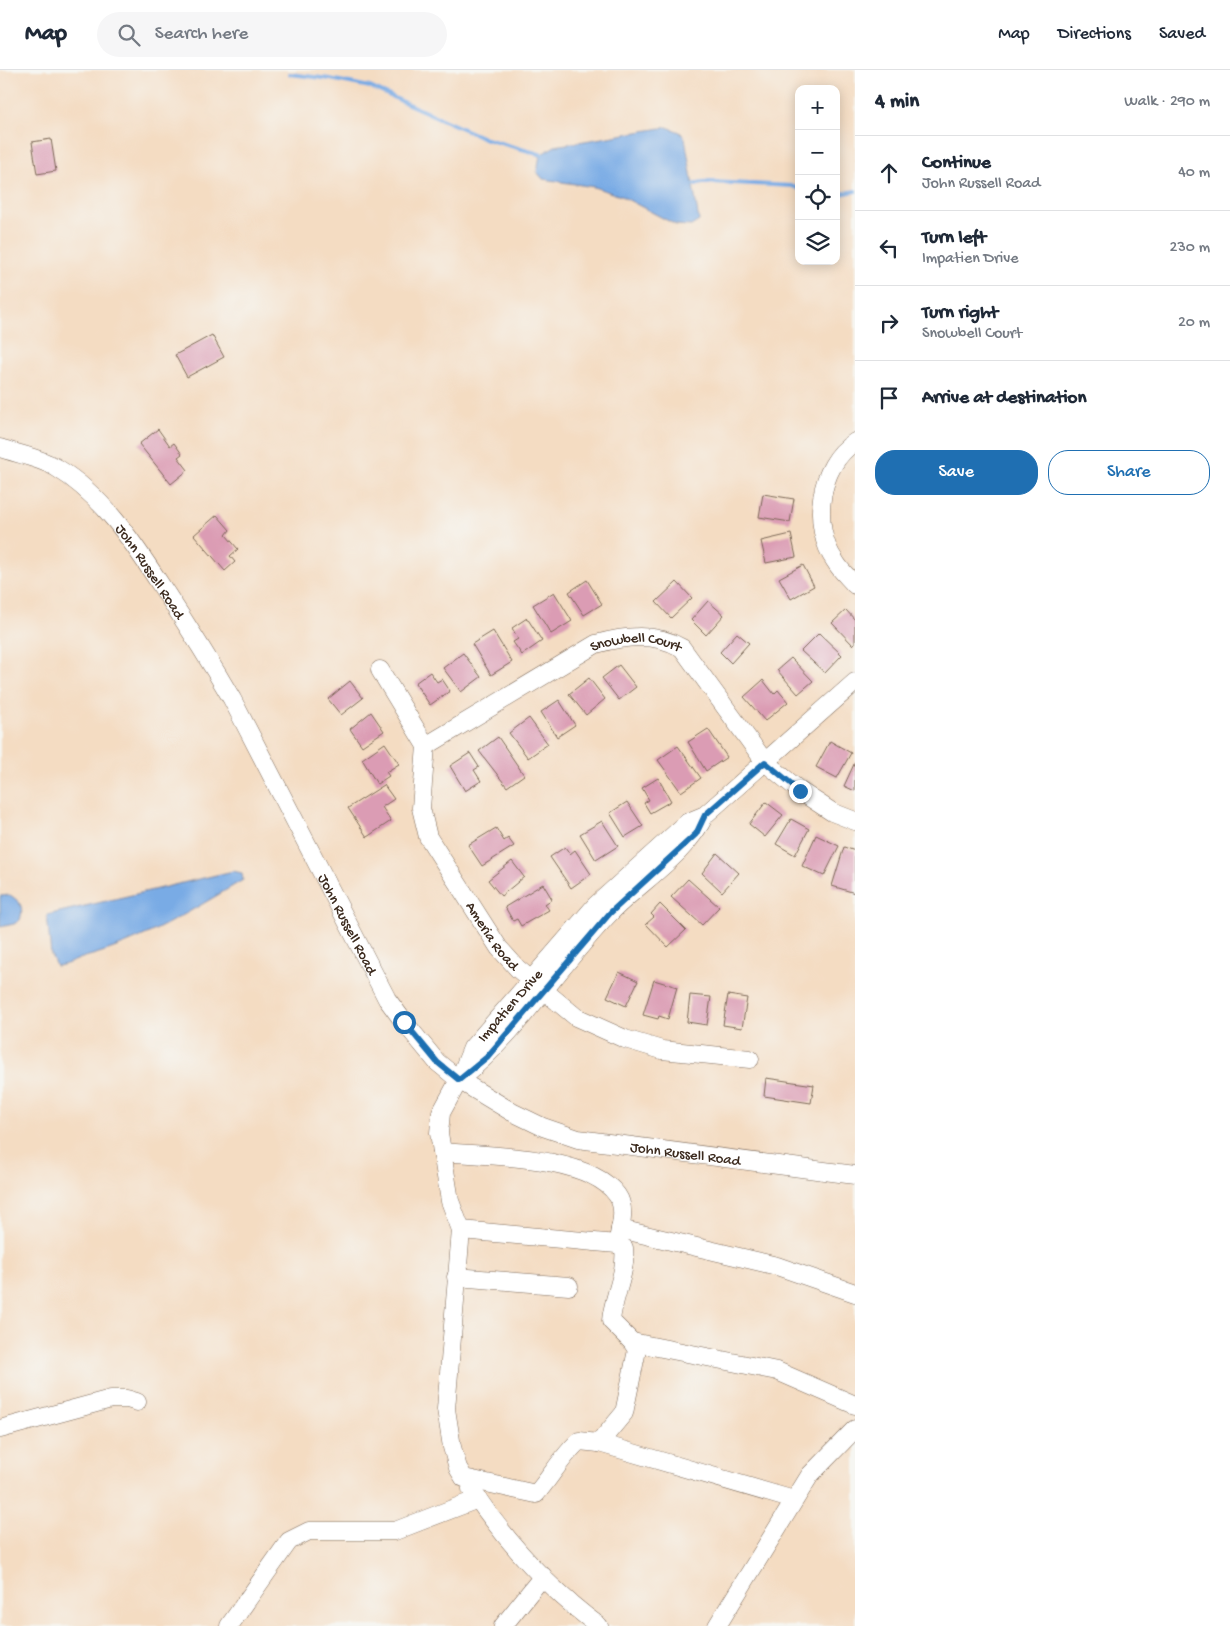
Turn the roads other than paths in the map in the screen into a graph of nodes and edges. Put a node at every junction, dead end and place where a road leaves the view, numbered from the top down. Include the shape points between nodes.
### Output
1 (855, 442) edge
2 (0, 448) edge
3 (855, 585) edge
4 (380, 670) dead end
5 (855, 682) edge
6 (426, 746) junction
7 (765, 762) junction
8 (855, 821) edge
9 (537, 985) junction
10 (750, 1059) dead end
11 (459, 1080) junction
12 (442, 1152) junction
13 (855, 1175) edge
14 (461, 1230) junction
15 (618, 1237) junction
16 (456, 1276) junction
17 (569, 1286) dead end
18 (855, 1293) edge
19 (632, 1342) junction
20 (138, 1402) dead end
21 (855, 1405) edge
22 (0, 1429) edge
23 (855, 1429) edge
24 (599, 1443) junction
25 (464, 1478) junction
26 (478, 1499) junction
27 (794, 1500) junction
28 (543, 1576) junction
29 (229, 1626) edge
30 (503, 1626) edge
31 (599, 1626) edge
32 (717, 1626) edge

1 - 3 street via 836,462 825,485 821,510 824,535 834,560
2 - 11 street, John Russell Road via 56,467 88,490 117,522 196,638 232,699 387,999 437,1062
4 - 6 street
5 - 7 street, Impatien Drive
6 - 7 street, Snowbell Court via 596,644 625,636 653,638 682,648
6 - 9 street, Ameria Road via 421,808 428,837 499,948
7 - 8 street, Snowbell Court via 832,812
7 - 9 street, Impatien Drive via 705,815 688,822 596,905
9 - 10 street, Ameria Road via 576,1018 625,1039 662,1050
9 - 11 street, Impatien Drive via 472,1048
11 - 12 street, Impatien Drive via 441,1113 439,1133
11 - 13 street, John Russell Road via 512,1112 543,1127 578,1138
12 - 14 street, Impatien Drive via 450,1201
12 - 15 street via 543,1160 584,1172 603,1182 618,1196 622,1212
14 - 15 street
14 - 16 street
15 - 18 street via 777,1266
15 - 19 street via 626,1261 612,1321
16 - 17 street
16 - 25 street via 446,1409 452,1447
19 - 21 street via 777,1371
19 - 24 street via 637,1350 624,1413
20 - 22 street via 111,1399
23 - 27 street via 810,1475
24 - 25 street via 579,1441 536,1494
24 - 27 street
25 - 26 street
26 - 28 street via 496,1526
26 - 29 street via 394,1531 309,1530 289,1541
27 - 32 street
28 - 30 street
28 - 31 street via 571,1605

